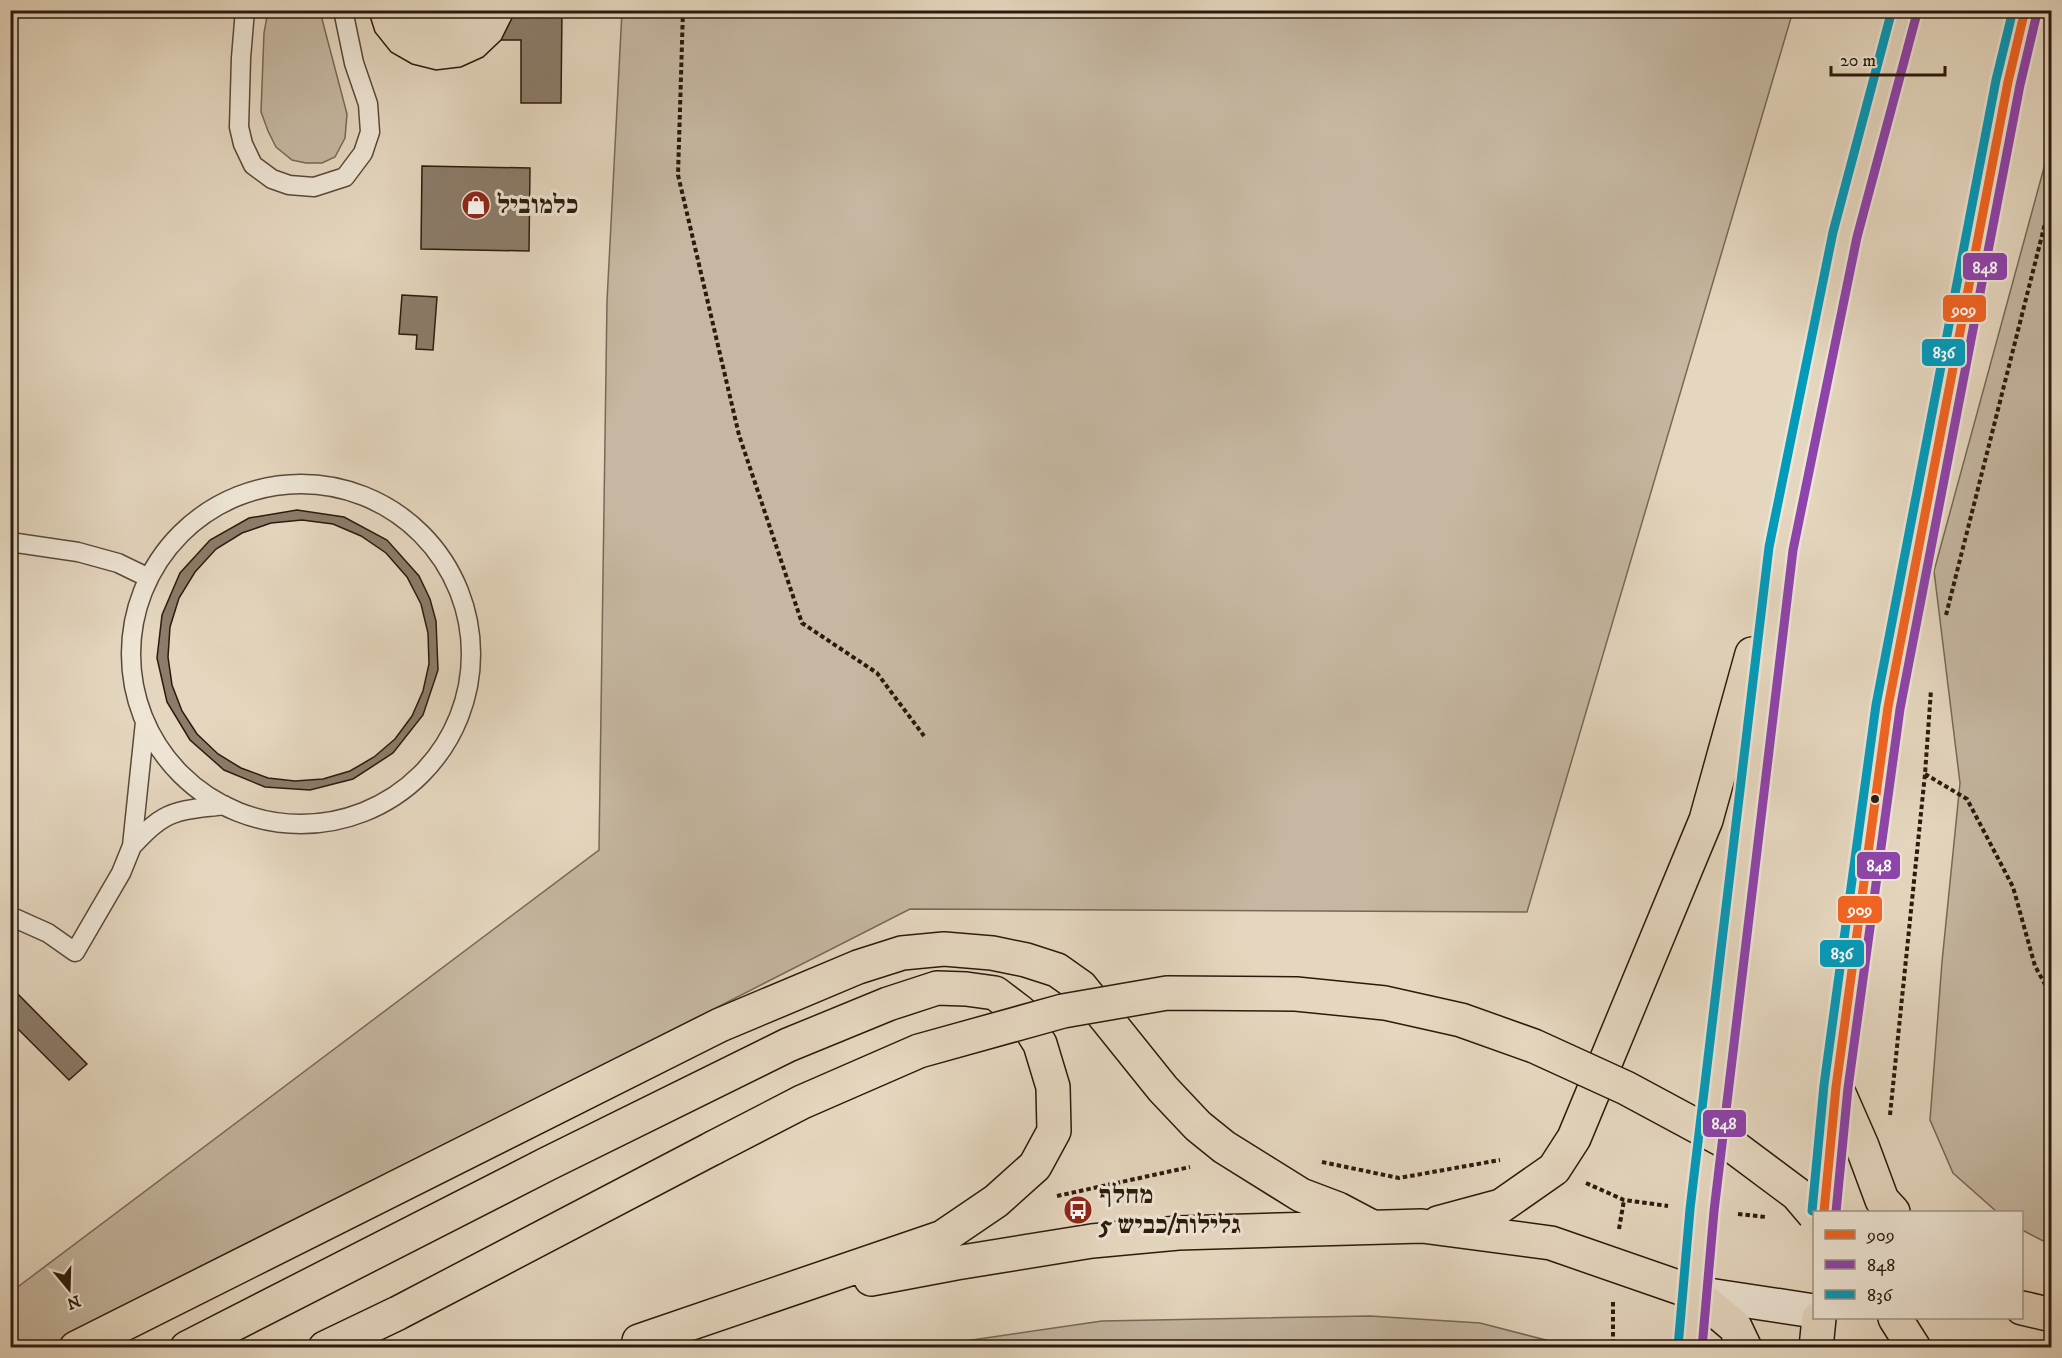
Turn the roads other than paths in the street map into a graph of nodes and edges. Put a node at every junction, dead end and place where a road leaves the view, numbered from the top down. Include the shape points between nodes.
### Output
1 (245, 10) edge
2 (343, 10) edge
3 (1905, 10) edge
4 (2025, 10) edge
5 (10, 542) edge
6 (1781, 548) junction
7 (149, 578) junction
8 (145, 720) junction
9 (224, 805) junction
10 (132, 846) junction
11 (10, 916) edge
12 (1836, 1087) junction
13 (1824, 1211) edge
14 (1892, 1211) edge
15 (1813, 1212) edge
16 (1371, 1227) junction
17 (1422, 1227) junction
18 (1695, 1293) junction
19 (2023, 1308) edge
20 (1813, 1311) edge
21 (2023, 1317) edge
22 (2052, 1317) edge
23 (1819, 1319) edge
24 (1896, 1319) edge
25 (630, 1344) edge
26 (76, 1347) edge
27 (187, 1347) edge
28 (325, 1347) edge
29 (1690, 1347) edge
30 (1745, 1347) edge
31 (1816, 1347) edge
32 (1914, 1347) edge

1 - 2 lane via 239,127 243,144 253,165 272,179 314,187 345,177 363,153 370,132 368,104
3 - 6 highway via 1845,234
4 - 12 highway via 1888,707
5 - 7 lane via 78,552 118,563
6 - 17 highway via 1706,820 1574,1137 1554,1168 1501,1206
6 - 18 highway
7 - 8 lane via 136,609 130,658 138,706
7 - 9 lane via 180,534 215,506 256,489 300,483 344,488 385,505 421,531 448,565 466,606 473,649 468,693 450,739 419,777 379,806 333,822 283,824
8 - 9 lane via 160,751 186,780
8 - 10 lane
9 - 10 lane via 165,817
10 - 11 lane via 121,873 75,952 48,933
12 - 13 highway
12 - 14 highway via 1882,1200
15 - 28 highway, bridge via 1797,1194 1730,1144 1626,1088 1534,1046 1461,1020 1385,1003 1296,994 1167,993 1063,1011 919,1051 802,1102 398,1313
16 - 17 highway
16 - 25 highway via 1178,1233 1092,1241 858,1282
16 - 26 highway via 1301,1195 1198,1126 1081,987 1057,970 992,953 944,949 902,953 858,967 720,1025
17 - 18 highway via 1551,1243
18 - 20 street
18 - 29 highway
18 - 30 highway via 1735,1327
19 - 22 highway
21 - 22 street
23 - 31 highway
24 - 32 highway
25 - 27 highway via 943,1237 996,1201 1035,1166 1054,1131 1053,1087 1040,1044 1020,1012 995,993 937,988 878,1008 788,1045

